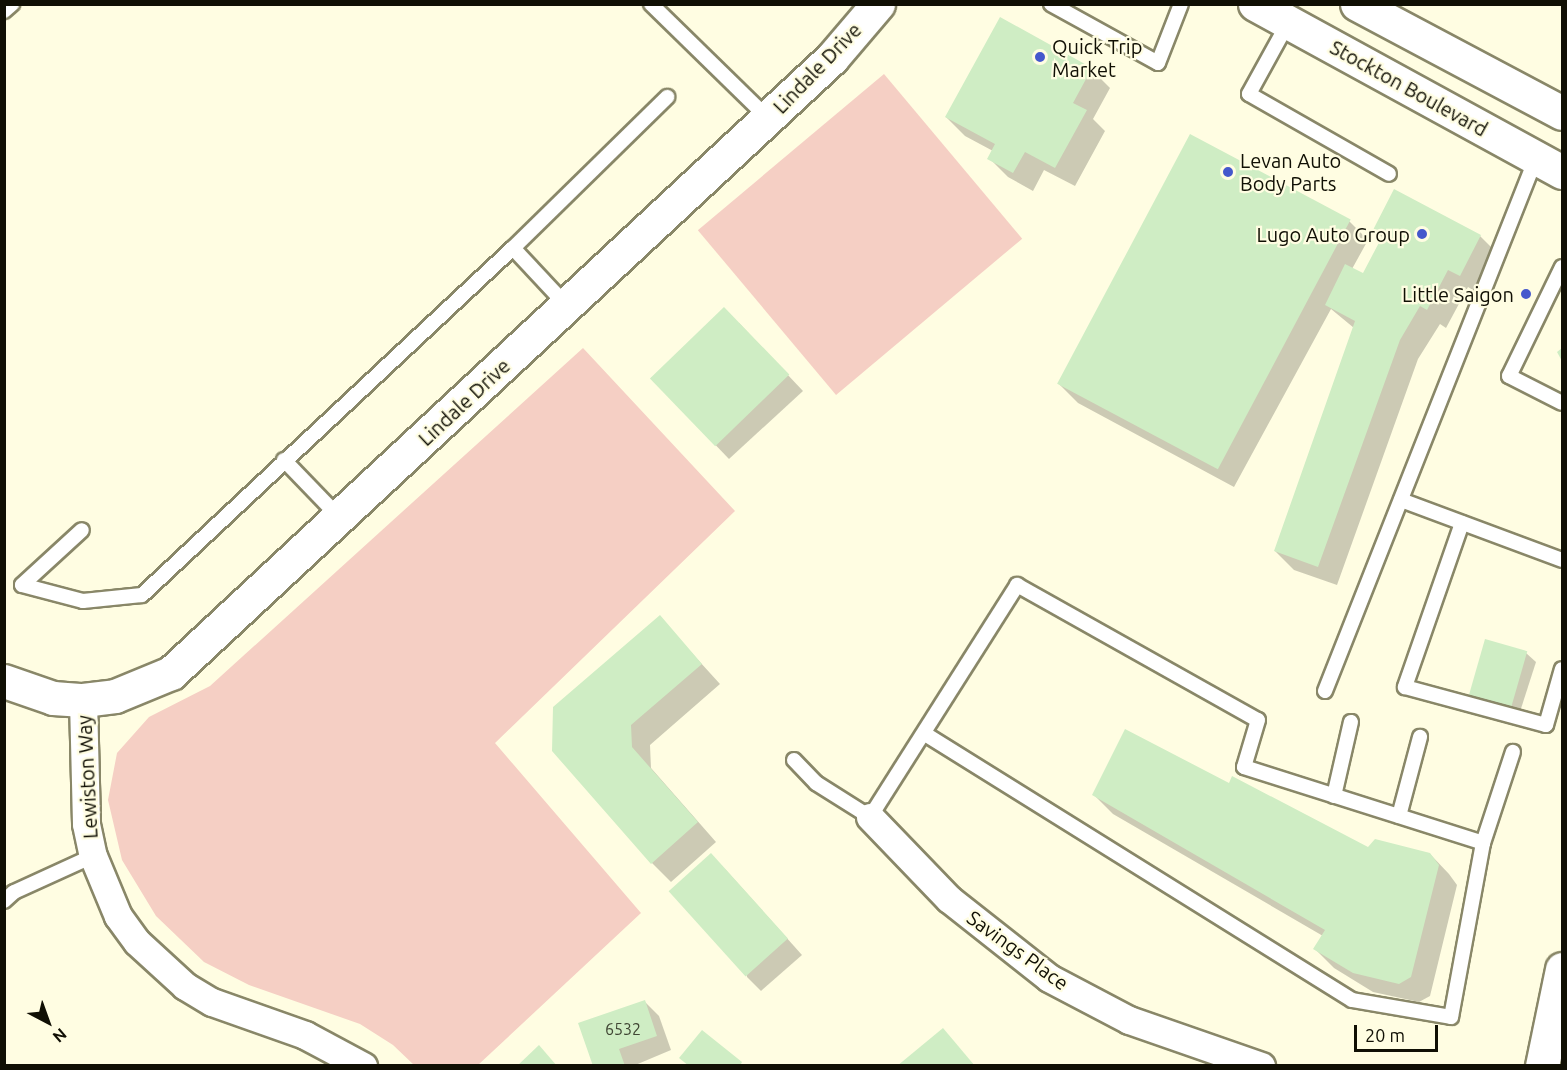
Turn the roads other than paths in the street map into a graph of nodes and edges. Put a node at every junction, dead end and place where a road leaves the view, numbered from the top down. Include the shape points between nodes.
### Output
1 (12, 4) edge
2 (651, 4) edge
3 (878, 4) edge
4 (1051, 4) edge
5 (1181, 4) edge
6 (1255, 4) edge
7 (1357, 4) edge
8 (4, 11) edge
9 (1288, 23) junction
10 (667, 97) dead end
11 (1563, 113) edge
12 (768, 118) junction
13 (1549, 165) edge
14 (1389, 174) dead end
15 (513, 248) junction
16 (1563, 267) edge
17 (567, 306) junction
18 (1563, 404) edge
19 (284, 460) junction
20 (1401, 500) junction
21 (340, 519) junction
22 (1462, 523) junction
23 (82, 530) dead end
24 (1563, 560) edge
25 (1563, 669) edge
26 (4, 681) edge
27 (1325, 692) dead end
28 (83, 700) junction
29 (1351, 722) dead end
30 (925, 734) junction
31 (1420, 737) dead end
32 (1514, 752) dead end
33 (794, 760) dead end
34 (1334, 796) junction
35 (1399, 816) junction
36 (870, 817) junction
37 (1483, 843) junction
38 (93, 856) junction
39 (4, 901) edge
40 (1563, 969) edge
41 (363, 1065) edge
42 (1261, 1065) edge
43 (1542, 1065) edge

1 - 8 lane
2 - 12 lane
3 - 12 street, Lindale Drive via 832,58
4 - 5 lane via 1158,63
6 - 9 street, Stockton Boulevard
7 - 11 street
9 - 13 street, Stockton Boulevard
9 - 14 lane via 1249,94
10 - 15 lane
12 - 17 street, Lindale Drive
13 - 20 lane
15 - 17 lane
15 - 19 lane
16 - 18 lane via 1509,376
17 - 21 street, Lindale Drive
19 - 21 lane
19 - 23 lane via 142,595 83,601 22,585
20 - 22 lane
20 - 27 lane
21 - 28 street, Lindale Drive via 171,673 115,696
22 - 24 lane
22 - 25 lane via 1405,687 1546,725
26 - 28 street, Lindale Drive via 53,698
28 - 38 street, Lewiston Way via 87,824
29 - 34 lane
30 - 34 lane via 1017,585 1258,720 1244,767
30 - 36 lane
30 - 37 lane via 1352,1000 1451,1017
31 - 35 lane
32 - 37 lane
33 - 36 lane via 816,783
34 - 35 lane
35 - 37 lane
36 - 42 street, Savings Place via 949,898 1049,978 1129,1020
38 - 39 lane via 14,892
38 - 41 street, Lewiston Way via 104,887 131,934 184,986 242,1016 315,1039
40 - 43 street

